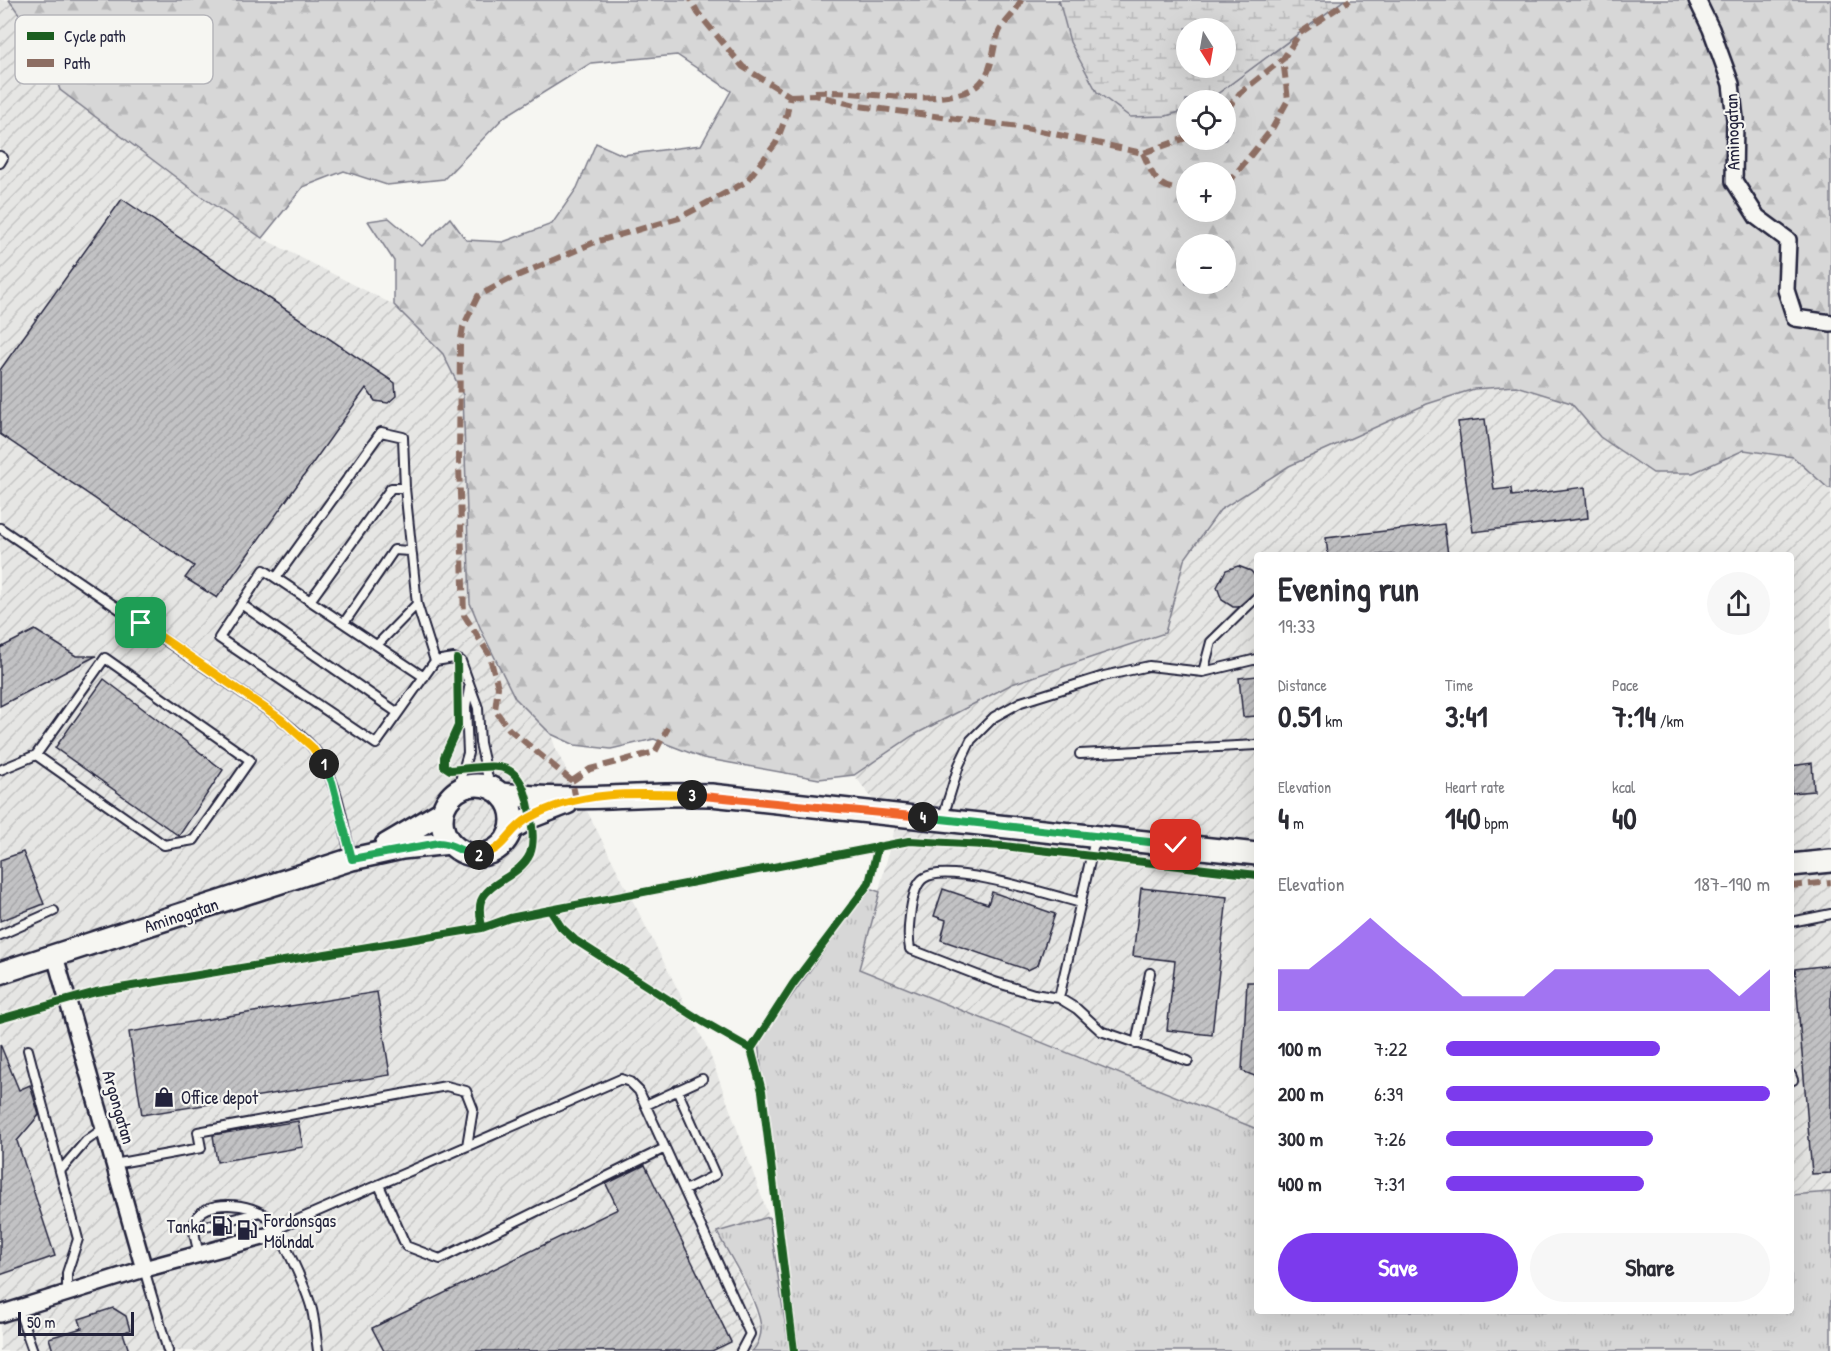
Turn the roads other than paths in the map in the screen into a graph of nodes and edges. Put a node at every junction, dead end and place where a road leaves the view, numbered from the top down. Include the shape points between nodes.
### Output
1 (1696, 0) edge
2 (0, 156) edge
3 (0, 163) edge
4 (1831, 323) edge
5 (405, 488) junction
6 (0, 528) edge
7 (410, 551) junction
8 (276, 578) junction
9 (1254, 600) edge
10 (310, 601) junction
11 (242, 604) junction
12 (417, 604) junction
13 (344, 623) junction
14 (377, 645) junction
15 (1254, 660) edge
16 (435, 661) junction
17 (1203, 672) junction
18 (424, 676) junction
19 (469, 686) junction
20 (398, 713) junction
21 (1254, 745) edge
22 (1080, 754) dead end
23 (36, 755) junction
24 (0, 770) edge
25 (457, 790) junction
26 (496, 790) junction
27 (576, 799) junction
28 (442, 812) junction
29 (942, 819) junction
30 (511, 829) junction
31 (1096, 836) junction
32 (450, 843) junction
33 (1254, 854) edge
34 (356, 858) junction
35 (1831, 861) edge
36 (1794, 865) edge
37 (1081, 903) junction
38 (54, 912) dead end
39 (1831, 914) edge
40 (1794, 921) edge
41 (0, 935) edge
42 (55, 956) junction
43 (0, 973) edge
44 (1150, 973) dead end
45 (1059, 998) junction
46 (1136, 1044) junction
47 (28, 1050) dead end
48 (1188, 1061) dead end
49 (702, 1079) dead end
50 (677, 1090) junction
51 (645, 1105) junction
52 (104, 1128) junction
53 (467, 1146) junction
54 (665, 1148) junction
55 (114, 1164) junction
56 (60, 1171) junction
57 (379, 1185) junction
58 (685, 1190) junction
59 (260, 1212) junction
60 (195, 1228) junction
61 (277, 1229) junction
62 (199, 1254) junction
63 (144, 1269) junction
64 (67, 1293) junction
65 (18, 1308) junction
66 (0, 1314) edge
67 (33, 1351) edge
68 (168, 1351) edge
69 (318, 1351) edge
70 (741, 1351) edge

1 - 4 street, Aminogatan via 1711,28 1731,84 1734,182 1757,217 1788,240 1786,290 1795,318
2 - 3 lane
5 - 7 lane
5 - 8 lane via 403,437 381,432
5 - 10 lane via 391,488
6 - 34 lane via 281,719 312,747 332,782
7 - 12 lane
7 - 13 lane via 394,550
8 - 10 lane
8 - 11 lane via 264,570
9 - 17 lane via 1210,642
10 - 13 lane
11 - 20 lane
11 - 20 lane via 219,638 376,744
12 - 14 lane
12 - 16 lane
13 - 14 lane
14 - 18 lane
15 - 17 lane
16 - 18 lane
16 - 19 lane via 461,661
17 - 29 lane via 1149,666 1021,702 994,717 971,740
18 - 20 lane
19 - 25 lane via 468,753
19 - 26 lane via 478,708 480,743
21 - 22 lane
23 - 23 lane via 105,658 250,760 194,840 164,845
23 - 24 lane
25 - 26 street, Aminogatan via 477,784
25 - 28 street, Aminogatan
26 - 27 street, Aminogatan
26 - 30 street via 510,807
27 - 29 street, Aminogatan via 711,795
27 - 30 street, Aminogatan
28 - 32 street via 442,828
28 - 34 street, Aminogatan via 402,837
29 - 31 street, Aminogatan
30 - 32 street, Aminogatan via 503,844 489,853 464,853
31 - 33 street, Aminogatan
31 - 37 lane
32 - 34 street, Aminogatan
34 - 42 street, Aminogatan
35 - 36 street
37 - 45 lane
37 - 45 lane via 966,875 939,873 920,881 913,900 910,949 995,982
38 - 41 lane
39 - 40 lane
42 - 43 street, Aminogatan
42 - 52 street, Argongatan
44 - 46 lane
45 - 46 lane via 1101,1031
46 - 48 lane
47 - 56 lane
49 - 50 lane
50 - 51 lane
50 - 58 lane via 716,1175
51 - 53 lane via 639,1091 621,1079
51 - 54 lane
52 - 55 street, Argongatan
52 - 56 lane via 86,1141
53 - 55 lane via 472,1109 466,1091 446,1086 198,1132 201,1148
53 - 57 lane
54 - 57 lane via 440,1259 406,1246
54 - 58 lane
55 - 63 street, Argongatan
56 - 64 lane via 78,1239 67,1273
57 - 61 lane
58 - 70 lane via 750,1334
59 - 60 lane
59 - 60 lane via 237,1205 216,1207 201,1213
59 - 61 lane
60 - 62 lane
61 - 62 street via 270,1235
61 - 69 lane via 312,1309
62 - 63 street
63 - 64 street
63 - 68 lane
64 - 65 street
65 - 66 street
65 - 67 lane

